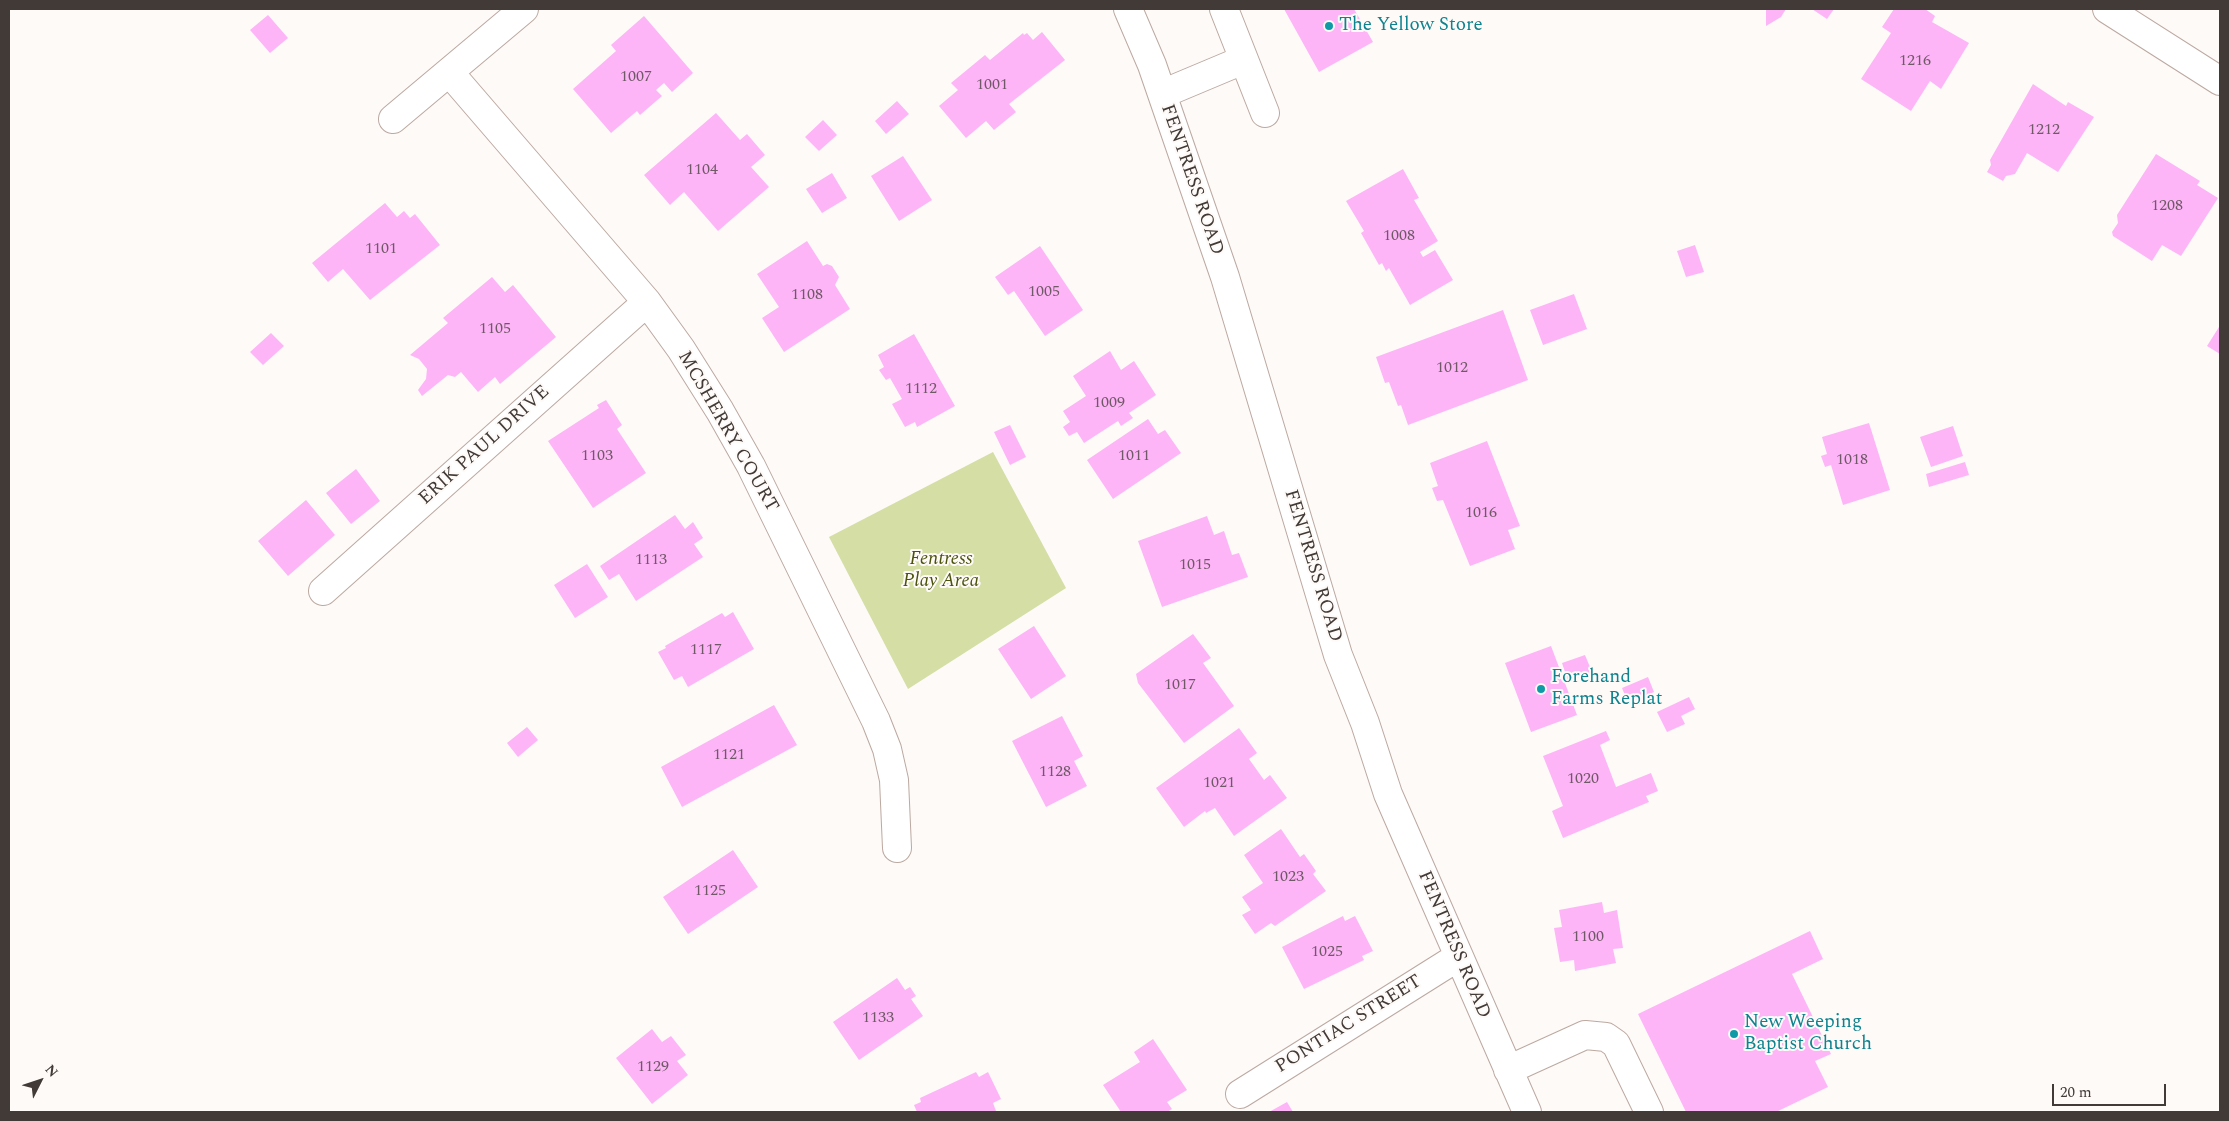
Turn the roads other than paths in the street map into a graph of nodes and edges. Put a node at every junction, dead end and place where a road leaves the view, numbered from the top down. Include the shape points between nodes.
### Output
1 (524, 9) edge
2 (1128, 9) edge
3 (1224, 9) edge
4 (2107, 9) edge
5 (1243, 60) junction
6 (449, 72) junction
7 (2220, 81) edge
8 (1162, 94) junction
9 (1265, 113) dead end
10 (393, 119) dead end
11 (647, 302) junction
12 (323, 591) dead end
13 (897, 848) dead end
14 (1458, 957) junction
15 (1508, 1070) junction
16 (1240, 1094) dead end
17 (1527, 1112) edge
18 (1650, 1112) edge

1 - 6 street
2 - 8 street, FENTRESS ROAD
3 - 5 street
4 - 7 street
5 - 8 street
5 - 9 street
6 - 10 street
6 - 11 street, MCSHERRY COURT
8 - 14 street, FENTRESS ROAD via 1225,277 1338,655 1388,794
11 - 12 street, ERIK PAUL DRIVE
11 - 13 street, MCSHERRY COURT via 720,410 876,721 894,780
14 - 15 street, FENTRESS ROAD
14 - 16 street, PONTIAC STREET
15 - 17 street, FENTRESS ROAD
15 - 18 street via 1586,1035 1606,1037 1616,1044

